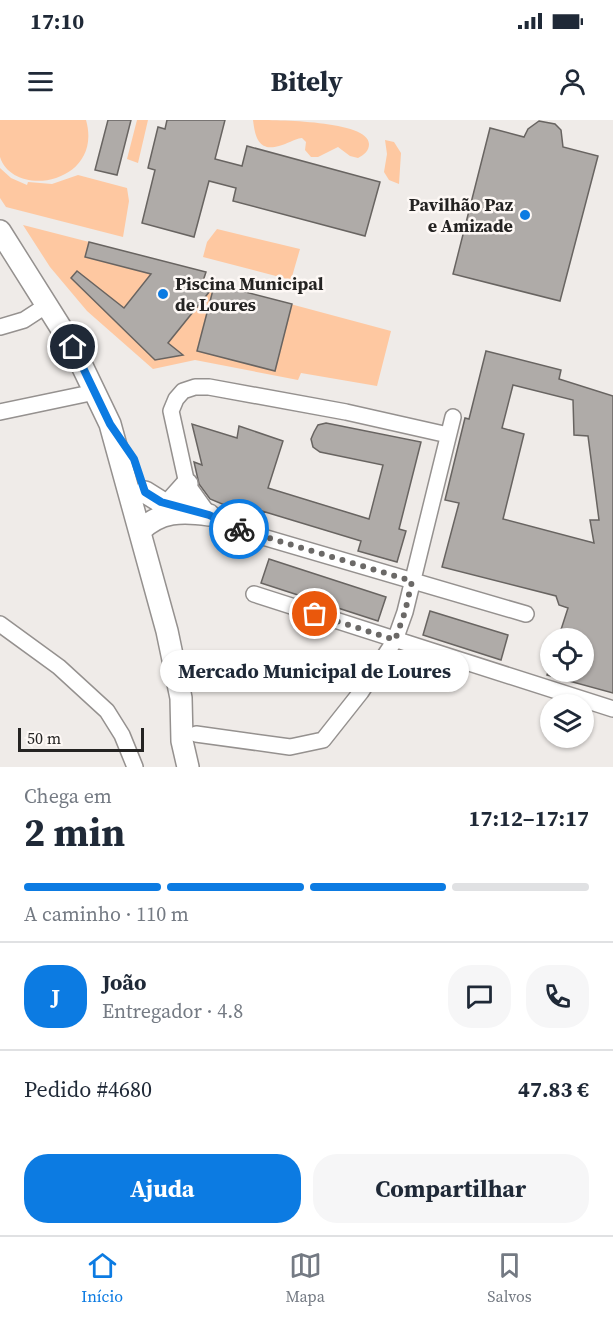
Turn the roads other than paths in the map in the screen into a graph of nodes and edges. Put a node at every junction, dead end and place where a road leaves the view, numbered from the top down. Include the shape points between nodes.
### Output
1 (0, 231) edge
2 (47, 305) junction
3 (0, 327) edge
4 (95, 392) junction
5 (0, 412) edge
6 (453, 417) dead end
7 (110, 424) junction
8 (448, 435) junction
9 (187, 484) junction
10 (145, 492) junction
11 (170, 503) junction
12 (209, 515) junction
13 (146, 525) junction
14 (412, 581) junction
15 (255, 594) dead end
16 (526, 614) dead end
17 (0, 624) edge
18 (395, 640) junction
19 (613, 709) edge
20 (189, 727) junction
21 (135, 767) edge
22 (188, 767) edge
23 (198, 767) edge

1 - 2 street
2 - 3 street via 24,320
2 - 4 street
4 - 5 street
4 - 7 street
6 - 8 street
7 - 10 street via 134,459
7 - 13 street
8 - 9 street via 222,388 195,387 183,392 171,411
8 - 14 street
9 - 11 street
9 - 12 street
10 - 11 street
10 - 13 street
11 - 12 street
12 - 13 street via 185,512
12 - 14 street via 246,532
13 - 20 street
14 - 16 street
14 - 18 street
15 - 18 street
17 - 21 street via 59,667 107,711
18 - 19 street
18 - 20 street via 323,740 290,747
20 - 22 street via 182,741
20 - 23 street

